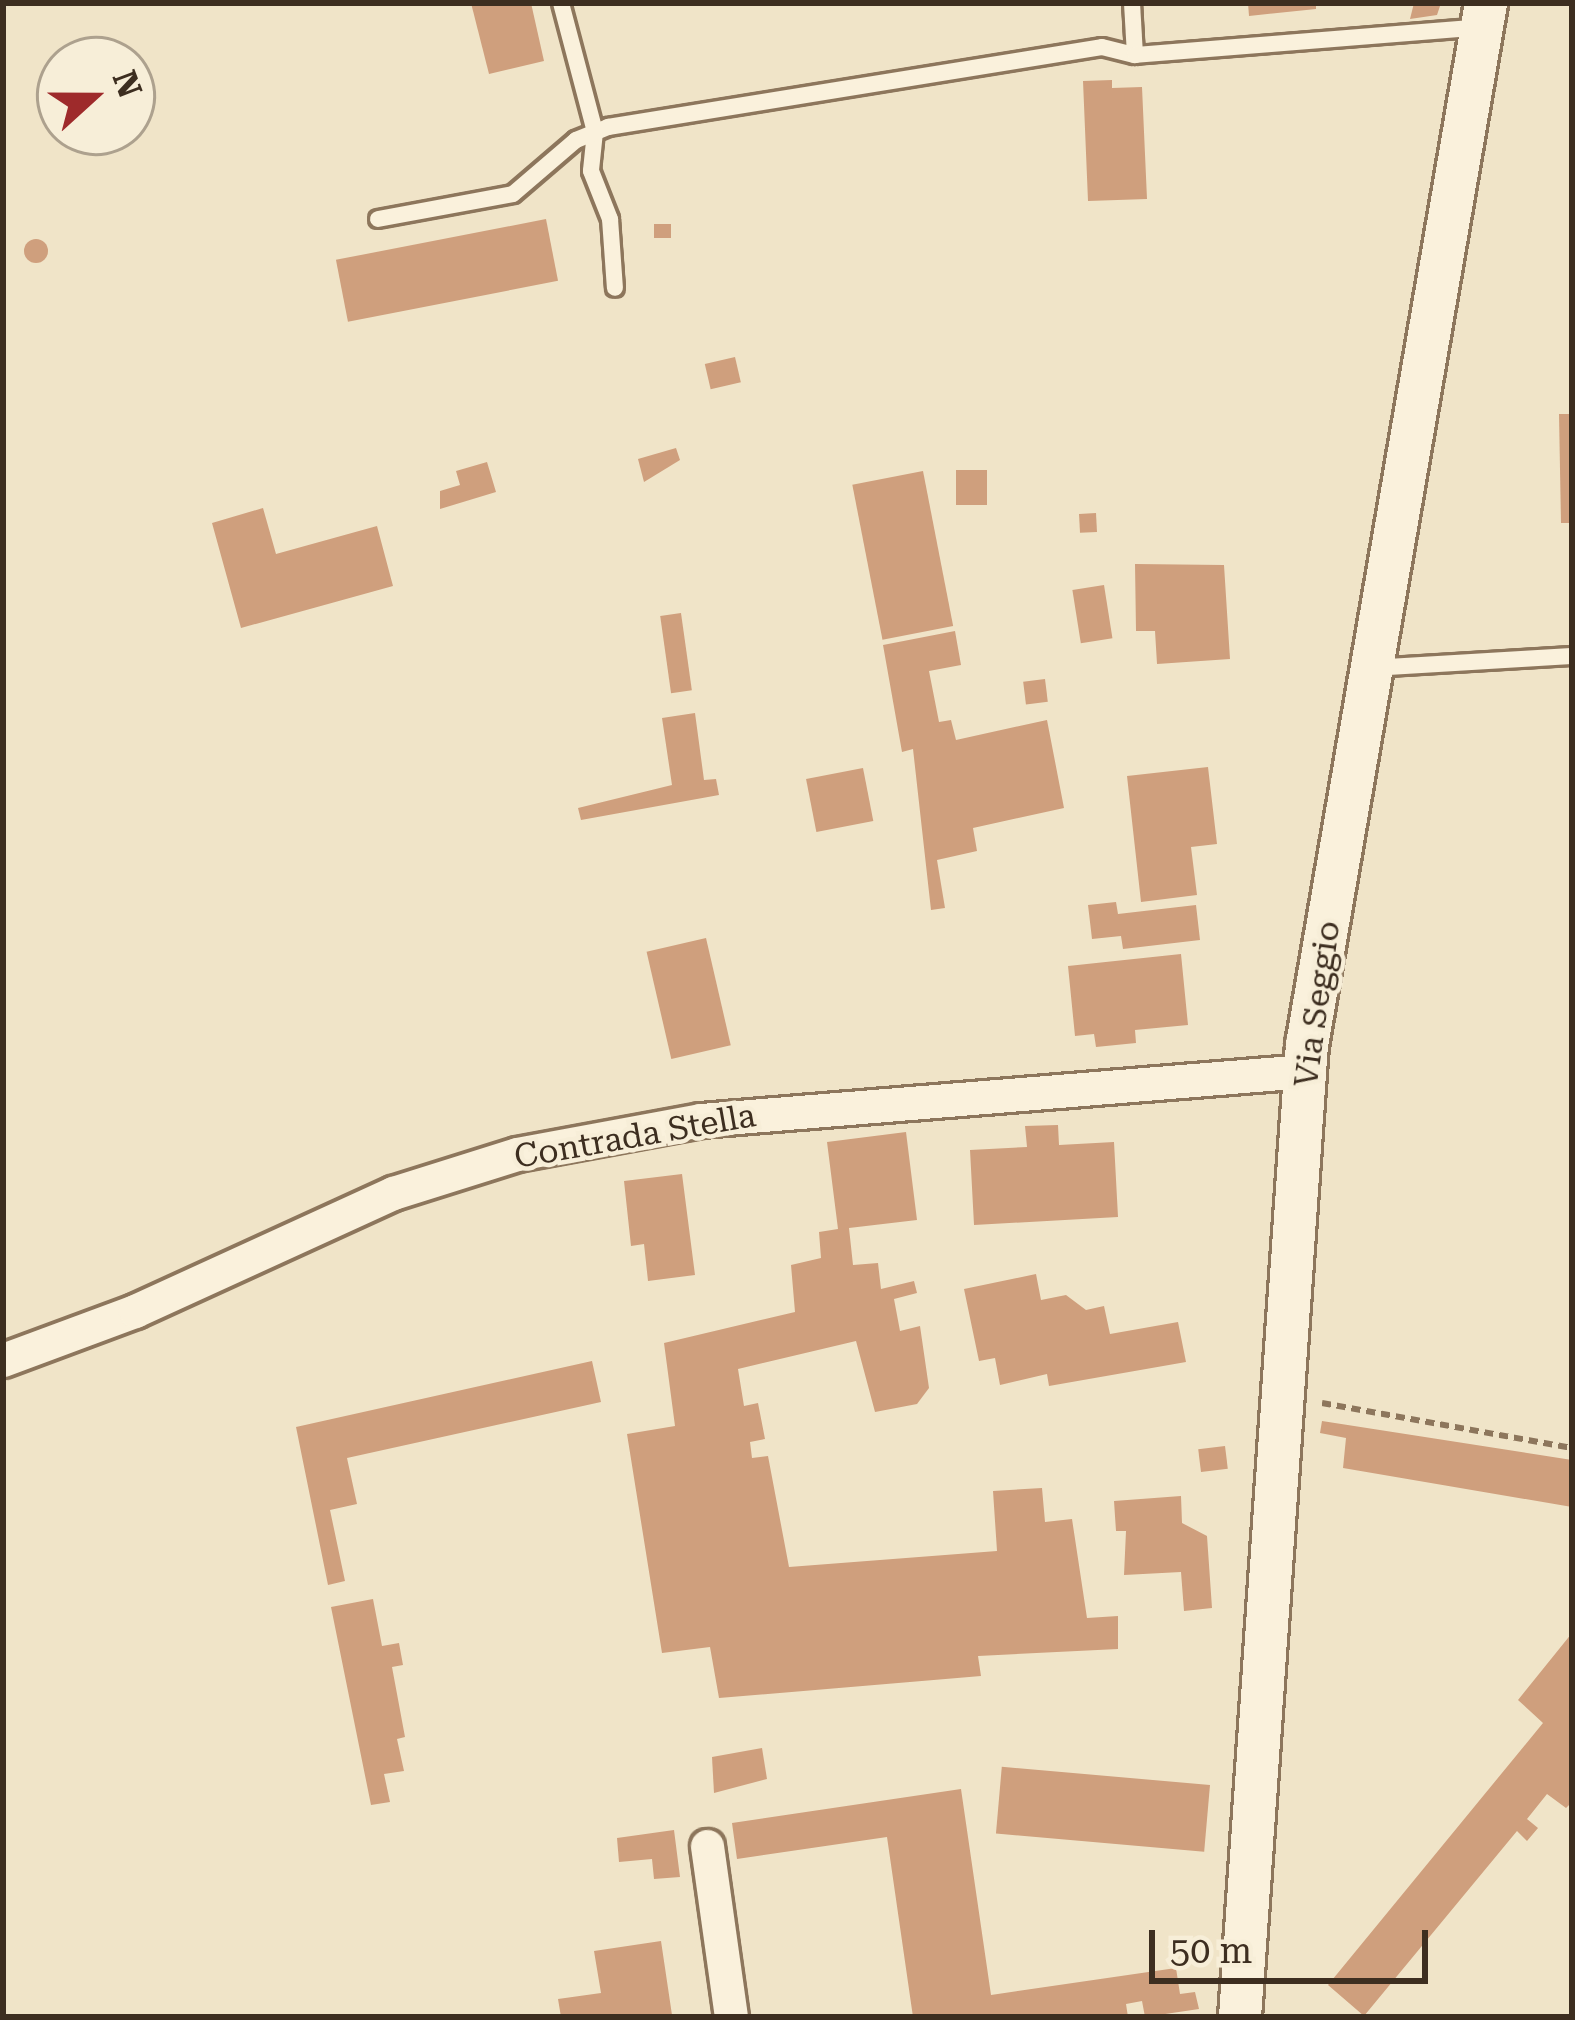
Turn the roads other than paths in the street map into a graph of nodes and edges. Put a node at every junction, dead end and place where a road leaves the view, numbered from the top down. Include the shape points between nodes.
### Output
1 (561, 3) edge
2 (1132, 3) edge
3 (1484, 15) edge
4 (1135, 55) junction
5 (595, 132) junction
6 (379, 219) dead end
7 (615, 288) dead end
8 (1572, 656) edge
9 (1370, 668) junction
10 (1305, 1071) junction
11 (3, 1360) edge
12 (707, 1846) dead end
13 (731, 2017) edge
14 (1240, 2017) edge

1 - 5 lane
2 - 4 lane
3 - 4 lane
3 - 9 street, Via Seggio
4 - 5 lane via 1102,47
5 - 6 lane via 513,194
5 - 7 lane via 591,170 610,219
8 - 9 lane
9 - 10 street, Via Seggio
10 - 11 street, Contrada Stella via 701,1120 517,1154 393,1192 135,1312
10 - 14 street, Via Seggio
12 - 13 street

